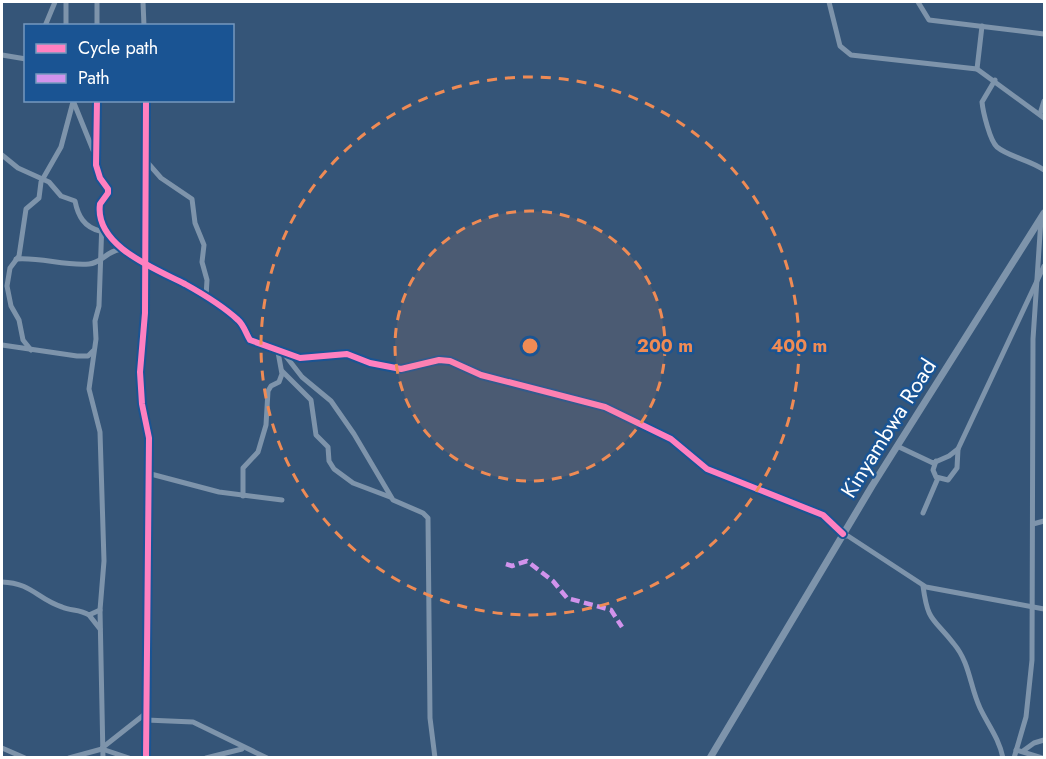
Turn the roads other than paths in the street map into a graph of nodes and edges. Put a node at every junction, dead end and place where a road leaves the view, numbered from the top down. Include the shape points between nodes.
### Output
1 (55, 2) edge
2 (66, 2) edge
3 (97, 2) edge
4 (143, 2) edge
5 (829, 2) edge
6 (918, 2) edge
7 (46, 24) edge
8 (66, 24) edge
9 (97, 24) edge
10 (144, 24) edge
11 (982, 26) junction
12 (1044, 34) edge
13 (2, 55) edge
14 (24, 60) edge
15 (977, 69) junction
16 (995, 80) junction
17 (1044, 100) edge
18 (73, 102) edge
19 (73, 102) edge
20 (97, 102) edge
21 (146, 102) edge
22 (1042, 116) edge
23 (95, 154) junction
24 (2, 155) edge
25 (147, 161) junction
26 (1044, 170) edge
27 (42, 180) junction
28 (1043, 216) edge
29 (102, 221) junction
30 (100, 231) junction
31 (123, 249) junction
32 (1044, 258) edge
33 (16, 259) junction
34 (99, 260) junction
35 (146, 266) junction
36 (1044, 266) edge
37 (1039, 277) junction
38 (206, 297) junction
39 (2, 345) edge
40 (31, 350) junction
41 (94, 350) junction
42 (278, 352) junction
43 (285, 354) junction
44 (282, 371) junction
45 (897, 446) junction
46 (958, 448) junction
47 (936, 461) junction
48 (147, 473) junction
49 (938, 478) junction
50 (243, 496) junction
51 (390, 497) junction
52 (282, 500) dead end
53 (923, 513) dead end
54 (1044, 521) edge
55 (1033, 524) junction
56 (843, 535) junction
57 (2, 582) edge
58 (923, 586) junction
59 (1033, 607) junction
60 (1044, 609) edge
61 (100, 610) junction
62 (89, 615) junction
63 (100, 629) junction
64 (146, 710) junction
65 (146, 720) junction
66 (1044, 740) edge
67 (2, 748) edge
68 (244, 748) junction
69 (102, 749) junction
70 (1016, 750) junction
71 (1023, 751) junction
72 (25, 758) edge
73 (69, 758) edge
74 (103, 758) edge
75 (129, 758) edge
76 (146, 758) edge
77 (206, 758) edge
78 (267, 758) edge
79 (435, 758) edge
80 (710, 758) edge
81 (1003, 758) edge
82 (1014, 758) edge
83 (1042, 758) edge

1 - 7 street
2 - 8 street
3 - 9 street
4 - 10 street
5 - 15 street via 840,46 851,55
6 - 11 street via 929,20
11 - 12 street
11 - 15 street
13 - 14 street
15 - 16 street
16 - 22 street
16 - 26 street via 982,102 994,143
17 - 22 street
18 - 23 street
19 - 27 street via 61,147
20 - 23 street
21 - 25 street
23 - 29 street via 97,173 108,189 100,204
24 - 27 street
25 - 35 street
25 - 38 street via 161,178 192,199 204,245
27 - 30 street via 61,196 75,201 78,216
27 - 33 street via 39,198 26,209 26,225
28 - 37 street
28 - 45 street, Kinyambwa Road
29 - 30 street
29 - 31 street
30 - 34 street
31 - 34 street via 111,250
31 - 35 street
32 - 37 street
33 - 34 street via 67,264 92,264
33 - 40 street via 8,275 9,299 23,340
34 - 41 street
35 - 38 street
35 - 48 street via 140,372 149,438
36 - 37 street
37 - 46 street
37 - 55 street via 1033,339
38 - 42 street via 240,322 250,340
39 - 40 street
40 - 41 street via 84,356
41 - 61 street via 89,389 100,432 104,561
42 - 43 street
42 - 44 street
43 - 51 street via 302,377 331,401
43 - 56 street via 312,359 347,354 401,369 450,361 481,375 605,407 671,439 707,469 823,515
44 - 50 street via 279,382 268,391 266,425 258,452 243,468
44 - 51 street via 310,399 316,435 328,447 334,470 353,483
45 - 47 street via 926,462
45 - 56 street, Kinyambwa Road
46 - 47 street
46 - 49 street via 954,475 948,480
47 - 49 street via 933,470
48 - 50 street
48 - 64 street
49 - 53 street
50 - 52 street
51 - 79 street via 428,518 430,718
54 - 55 street
55 - 59 street
56 - 58 street
56 - 80 street, Kinyambwa Road
57 - 62 street via 19,582 62,608
58 - 59 street
58 - 81 street via 928,616 954,644 967,666 979,707 996,735
59 - 60 street
59 - 70 street via 1028,705
61 - 62 street
61 - 63 street
62 - 63 street
63 - 69 street
64 - 65 street
64 - 69 street via 140,720
65 - 68 street via 194,722
65 - 76 street
66 - 71 street
67 - 72 street
68 - 77 street
68 - 78 street
69 - 73 street
69 - 74 street
69 - 75 street
70 - 71 street
70 - 82 street
71 - 83 street

